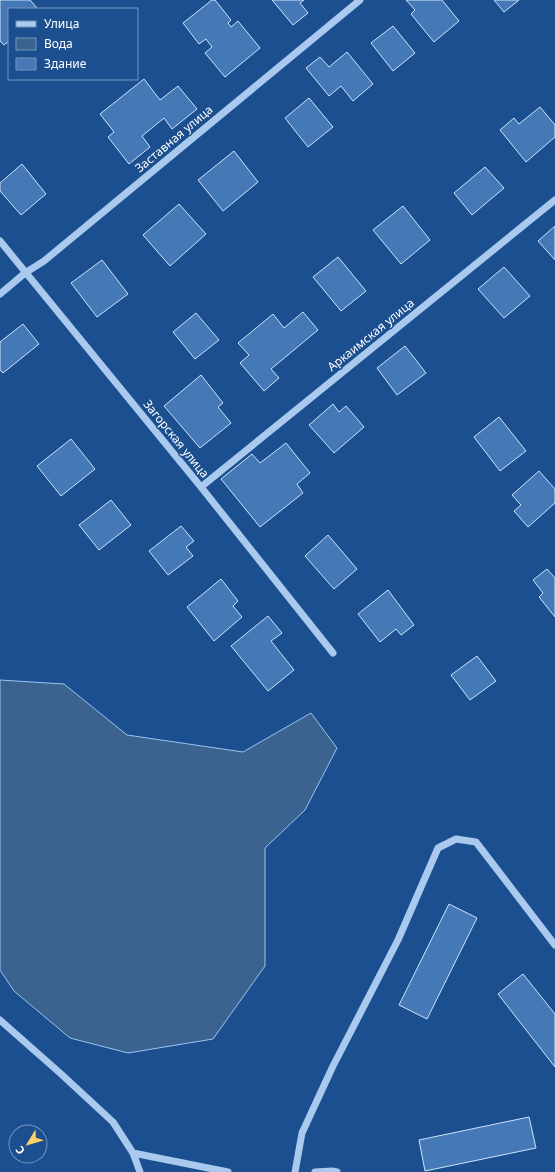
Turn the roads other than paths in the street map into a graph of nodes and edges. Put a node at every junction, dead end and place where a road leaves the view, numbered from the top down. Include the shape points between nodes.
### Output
1 (360, 0) edge
2 (555, 200) edge
3 (0, 241) edge
4 (26, 273) junction
5 (0, 294) edge
6 (201, 487) junction
7 (333, 653) dead end
8 (555, 945) edge
9 (0, 1020) edge
10 (133, 1153) junction
11 (140, 1172) edge
12 (228, 1172) edge
13 (295, 1172) edge
14 (315, 1172) edge
15 (337, 1172) edge

1 - 4 street, Заставная улица via 44,261
2 - 6 street, Аркаимская улица
3 - 4 street, Загорская улица
4 - 5 street, Заставная улица
4 - 6 street, Загорская улица
6 - 7 street, Загорская улица
8 - 13 street via 476,842 456,839 438,848 398,940 302,1133
9 - 10 street via 113,1122
10 - 11 street
10 - 12 street
14 - 15 street

